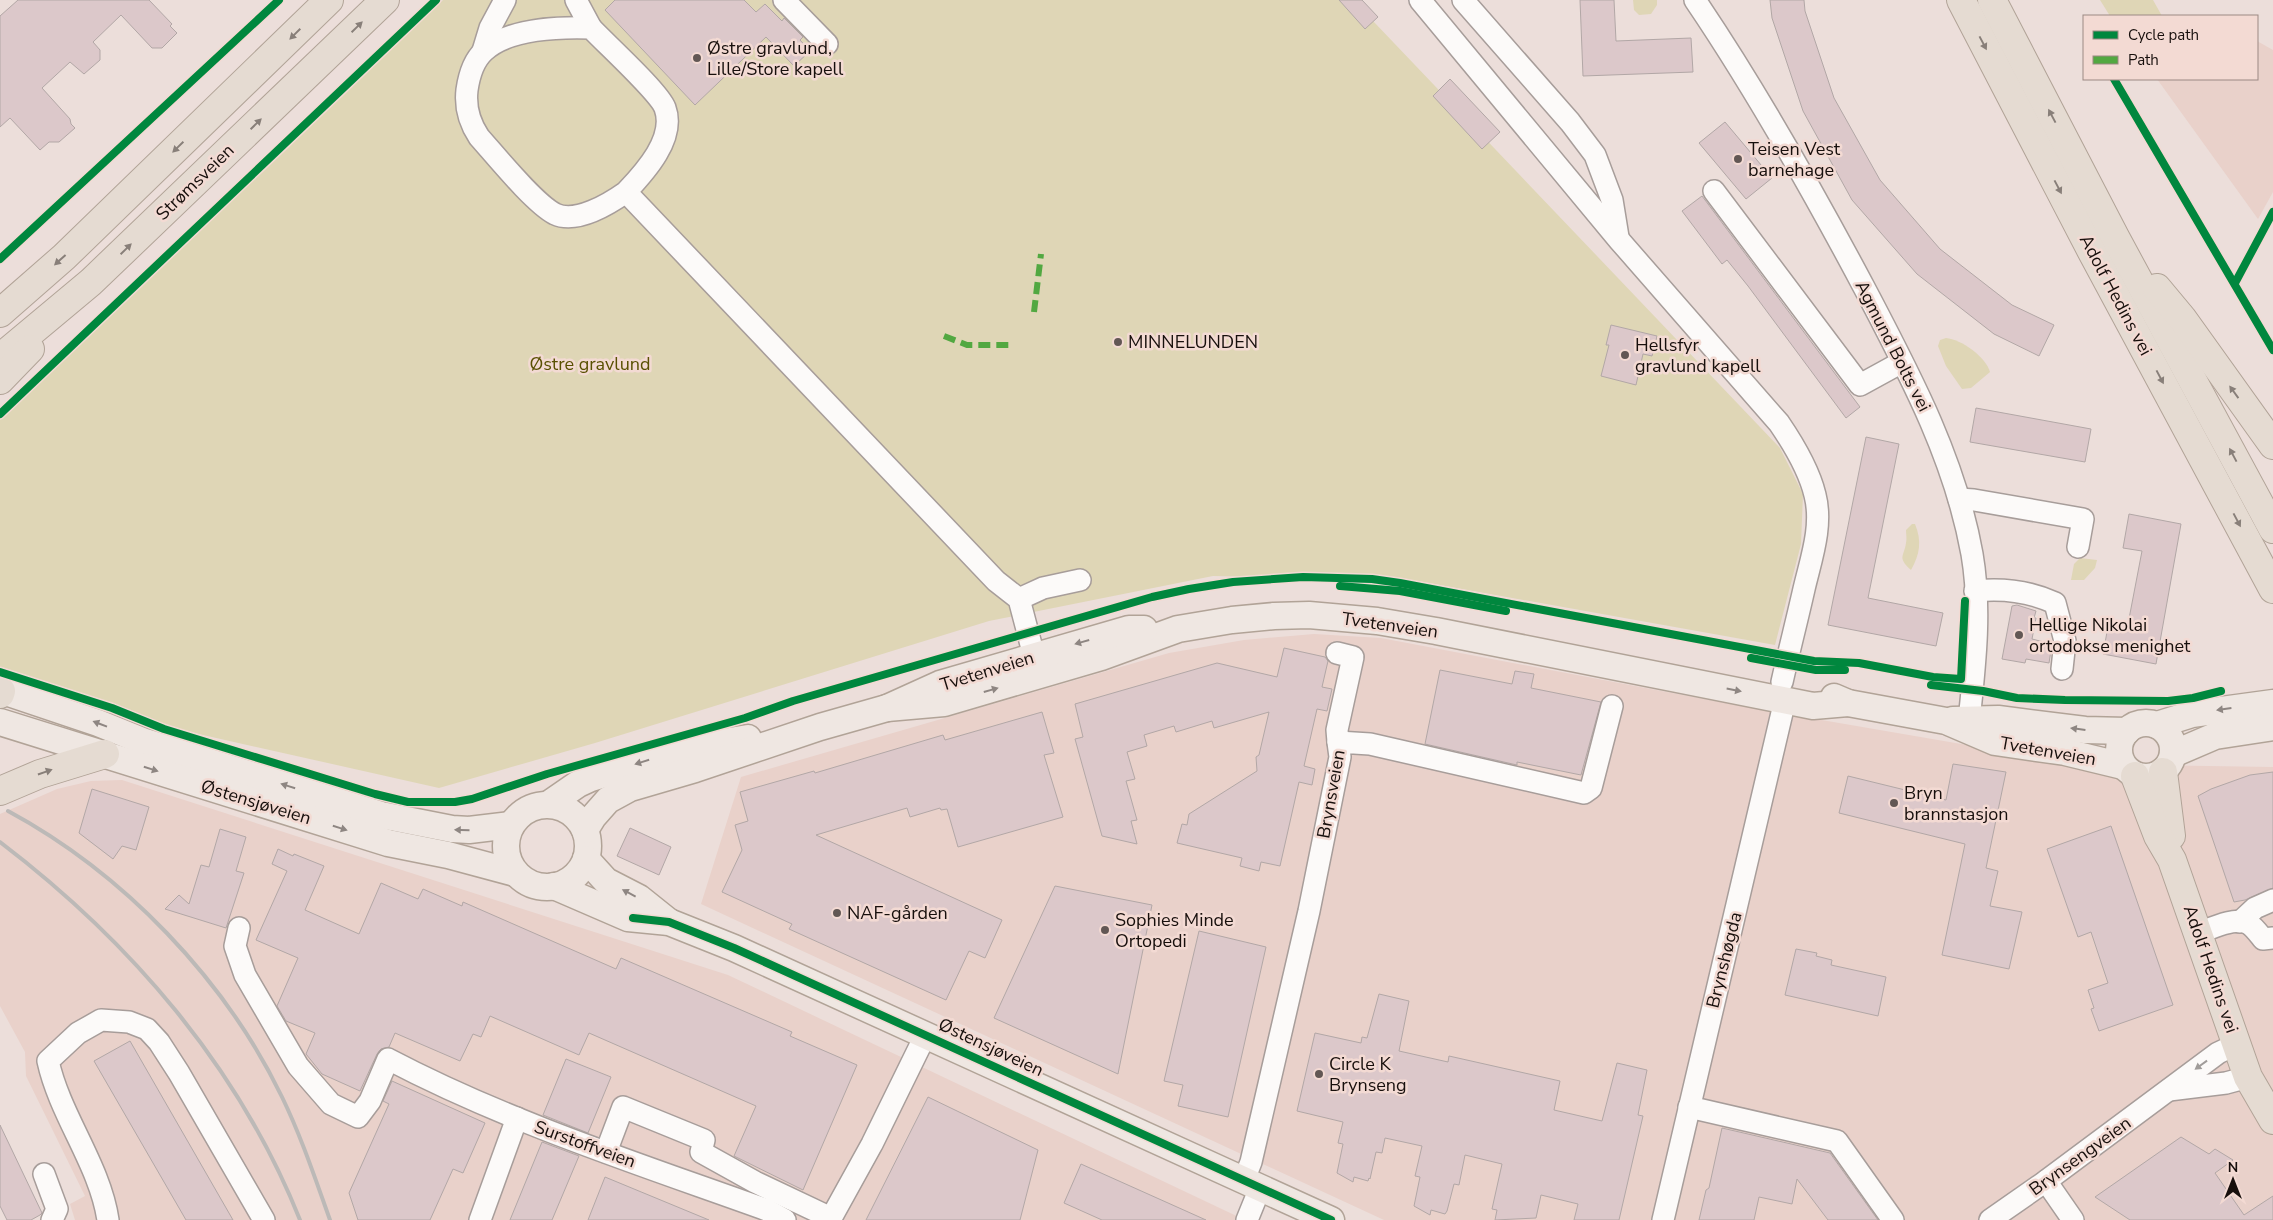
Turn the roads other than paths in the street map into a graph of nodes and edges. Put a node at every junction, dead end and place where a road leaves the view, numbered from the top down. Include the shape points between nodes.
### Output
1 (329, 0) edge
2 (385, 0) edge
3 (505, 0) edge
4 (576, 0) edge
5 (784, 0) edge
6 (1420, 0) edge
7 (1463, 0) edge
8 (1695, 0) edge
9 (1961, 0) edge
10 (1992, 0) edge
11 (591, 28) junction
12 (828, 44) dead end
13 (484, 51) junction
14 (1714, 191) dead end
15 (626, 192) junction
16 (2116, 236) junction
17 (1619, 240) junction
18 (91, 282) junction
19 (0, 313) edge
20 (0, 358) edge
21 (1902, 362) junction
22 (0, 380) edge
23 (2273, 445) edge
24 (1959, 499) junction
25 (2273, 529) edge
26 (2078, 547) dead end
27 (1080, 580) dead end
28 (2273, 589) edge
29 (1976, 591) junction
30 (1019, 599) junction
31 (1178, 629) junction
32 (1337, 653) dead end
33 (1034, 656) junction
34 (2062, 669) dead end
35 (1783, 691) junction
36 (0, 692) edge
37 (2273, 703) edge
38 (1612, 706) dead end
39 (887, 708) junction
40 (0, 722) edge
41 (1961, 724) junction
42 (2157, 725) junction
43 (820, 727) junction
44 (2273, 728) edge
45 (2127, 731) junction
46 (1338, 742) junction
47 (105, 754) junction
48 (2168, 763) junction
49 (2129, 771) junction
50 (0, 790) edge
51 (549, 804) junction
52 (511, 825) junction
53 (585, 830) junction
54 (586, 859) junction
55 (2172, 860) junction
56 (515, 872) junction
57 (554, 886) junction
58 (2273, 900) edge
59 (668, 922) junction
60 (2240, 922) junction
61 (239, 928) dead end
62 (2199, 933) junction
63 (2273, 938) edge
64 (926, 1034) junction
65 (2237, 1044) junction
66 (2248, 1077) junction
67 (2169, 1090) junction
68 (1689, 1107) junction
69 (517, 1118) junction
70 (2273, 1120) edge
71 (606, 1152) junction
72 (44, 1174) dead end
73 (2046, 1181) junction
74 (1252, 1184) junction
75 (830, 1219) edge
76 (52, 1220) edge
77 (108, 1220) edge
78 (264, 1220) edge
79 (480, 1220) edge
80 (785, 1220) edge
81 (1247, 1220) edge
82 (1331, 1220) edge
83 (1663, 1220) edge
84 (1894, 1220) edge
85 (1990, 1220) edge
86 (2073, 1220) edge

1 -> 19 highway via 64,257
18 -> 2 highway, Strømsveien
3 - 13 street via 490,28
4 - 11 street
5 - 12 street
6 - 17 street, Brynshøgda
7 - 17 street via 1596,155 1612,200
8 - 21 street, Agmund Bolts vei via 1786,144
9 -> 28 highway, Adolf Hedins vei
16 -> 10 highway, Adolf Hedins vei
11 - 13 street via 540,30 506,38
11 - 15 street via 665,107 666,127 660,146 642,175
13 - 15 street via 469,77 466,108 472,126 478,137 540,203 556,214 582,214 594,211
14 - 21 street via 1860,385
15 - 30 street via 996,581
23 -> 16 highway via 2182,318
25 -> 16 highway, Adolf Hedins vei
17 - 35 street, Brynshøgda via 1779,424 1810,479 1818,515 1815,542
18 - 20 highway, Strømsveien
18 - 22 highway
21 - 24 street, Agmund Bolts vei via 1938,436
24 - 26 street via 2083,519
24 - 29 street, Agmund Bolts vei via 1981,554
27 - 30 street via 1042,588
29 - 34 street via 2030,594 2055,603 2065,641
29 - 41 street, Agmund Bolts vei via 1976,623
30 - 33 street
31 -> 33 main road, Tvetenveien via 1129,629
31 - 35 main road, Tvetenveien via 1274,616 1344,617 1600,664 1722,670
39 -> 31 main road, Tvetenveien via 944,703 1101,657
32 - 46 street via 1353,657 1336,730
33 - 39 main road, Tvetenveien via 940,684
35 - 41 main road, Tvetenveien via 1816,689 1848,703
35 - 68 street, Brynshøgda
52 -> 36 main road, Østensjøveien via 452,829 381,815 145,742 98,723
37 -> 42 main road via 2192,714
38 - 46 street, Brynsveien via 1591,788 1584,793 1377,746
39 - 43 main road, Tvetenveien
40 - 47 main road, Østensjøveien
45 -> 41 main road, Tvetenveien via 2085,730 1998,719
41 - 49 main road, Tvetenveien via 1995,742 2065,752
42 - 45 main road via 2139,723
42 - 48 main road via 2169,735
43 -> 51 main road, Tvetenveien via 689,748 591,778
43 - 53 main road, Tvetenveien via 618,793 600,808
44 - 48 main road via 2216,736
45 - 49 main road via 2118,747
46 - 74 street, Brynsveien via 1344,789 1301,945 1251,1162
50 -> 47 highway
47 -> 56 main road, Østensjøveien via 388,843 448,854
48 - 49 main road via 2146,778
48 - 55 highway, Adolf Hedins vei
49 - 55 highway, Adolf Hedins vei
51 - 52 main road via 527,809
51 - 53 main road via 571,812
52 - 56 main road via 505,849
53 - 54 main road
54 - 57 main road via 569,881
59 -> 54 main road, Østensjøveien via 639,898 606,881
55 - 62 highway, Adolf Hedins vei
56 - 57 main road, Østensjøveien via 526,882 540,887
57 - 59 main road, Østensjøveien via 628,918
58 - 60 street via 2255,908
59 - 64 main road, Østensjøveien
60 - 62 street
60 - 63 street via 2250,924 2263,938
61 - 69 street, Surstoffveien via 236,952 254,991 298,1066 331,1104 358,1117 370,1101 388,1058
62 - 65 highway, Adolf Hedins vei
64 - 74 main road, Østensjøveien
64 - 75 street via 872,1144
65 - 66 highway, Adolf Hedins vei
65 -> 67 street, Brynsengveien via 2218,1053
66 - 67 street, Brynsengveien
66 - 70 highway, Adolf Hedins vei
67 - 73 street, Brynsengveien
68 - 83 street, Brynshøgda
68 - 84 street via 1837,1142
69 - 71 street, Surstoffveien
69 - 79 street
71 - 75 street via 624,1107 704,1140 701,1152
71 - 80 street, Surstoffveien via 767,1210
72 - 76 street via 57,1209
73 - 85 street, Brynsengveien
73 - 86 street
74 - 81 street, Brynsveien
74 - 82 main road, Østensjøveien
77 - 78 street via 101,1190 52,1083 48,1060 78,1033 101,1020 129,1022 152,1033 179,1073

